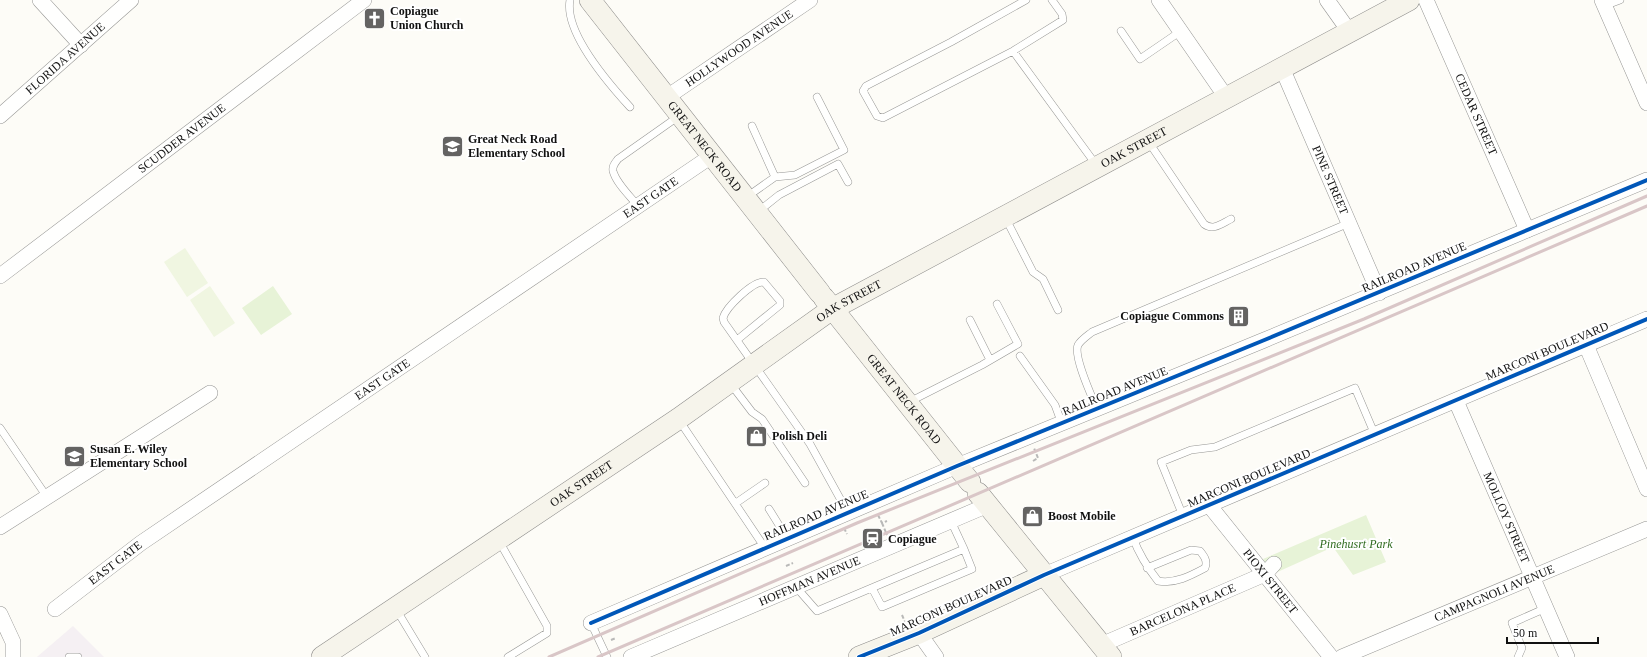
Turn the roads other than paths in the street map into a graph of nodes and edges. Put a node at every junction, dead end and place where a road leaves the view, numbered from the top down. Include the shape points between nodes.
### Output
1 (40, 0) edge
2 (131, 0) edge
3 (364, 0) edge
4 (570, 0) edge
5 (590, 0) edge
6 (810, 0) edge
7 (1026, 0) edge
8 (1052, 0) edge
9 (1159, 0) edge
10 (1327, 0) edge
11 (1409, 0) edge
12 (1426, 0) edge
13 (1620, 0) edge
14 (1603, 3) edge
15 (1121, 31) dead end
16 (1180, 31) junction
17 (1349, 32) junction
18 (81, 45) junction
19 (1013, 51) junction
20 (1282, 68) junction
21 (667, 97) junction
22 (817, 97) dead end
23 (1226, 97) junction
24 (1647, 103) edge
25 (630, 107) dead end
26 (681, 115) junction
27 (0, 116) edge
28 (752, 126) dead end
29 (1147, 140) junction
30 (713, 155) junction
31 (1097, 166) junction
32 (775, 177) junction
33 (1647, 180) edge
34 (848, 182) dead end
35 (752, 205) junction
36 (638, 206) junction
37 (1005, 216) junction
38 (1230, 219) dead end
39 (1348, 223) junction
40 (1527, 230) junction
41 (0, 276) edge
42 (1378, 293) junction
43 (825, 300) junction
44 (997, 304) dead end
45 (1058, 310) dead end
46 (1647, 319) edge
47 (970, 320) dead end
48 (737, 340) junction
49 (1586, 345) junction
50 (1020, 356) dead end
51 (990, 360) junction
52 (754, 366) junction
53 (730, 383) junction
54 (210, 393) dead end
55 (1456, 400) junction
56 (908, 403) junction
57 (1097, 409) junction
58 (678, 419) junction
59 (1062, 424) junction
60 (0, 428) edge
61 (1375, 435) junction
62 (957, 466) junction
63 (764, 483) dead end
64 (805, 483) dead end
65 (1647, 489) edge
66 (979, 493) junction
67 (47, 497) junction
68 (736, 503) junction
69 (1209, 505) junction
70 (769, 509) dead end
71 (848, 513) junction
72 (1183, 516) junction
73 (951, 520) junction
74 (1, 525) edge
75 (1647, 529) edge
76 (787, 538) junction
77 (1133, 538) junction
78 (498, 539) junction
79 (766, 548) junction
80 (964, 549) junction
81 (1147, 568) junction
82 (1270, 569) junction
83 (1044, 575) junction
84 (1533, 576) junction
85 (796, 587) junction
86 (872, 588) junction
87 (55, 608) dead end
88 (395, 608) junction
89 (1546, 608) junction
90 (0, 614) edge
91 (591, 623) joint
92 (919, 633) junction
93 (1522, 648) junction
94 (1106, 651) edge
95 (13, 657) edge
96 (68, 657) edge
97 (78, 657) edge
98 (322, 657) edge
99 (425, 657) edge
100 (508, 657) edge
101 (607, 657) edge
102 (631, 657) edge
103 (859, 657) edge
104 (936, 657) edge
105 (1331, 657) edge
106 (1342, 657) edge
107 (1518, 657) edge
108 (1527, 657) edge
109 (1567, 657) edge

1 - 18 street
2 - 18 street, FLORIDA AVENUE
3 - 41 street, SCUDDER AVENUE
4 - 25 lane via 576,34 610,85
5 - 21 main road, GREAT NECK ROAD
6 - 21 street, HOLLYWOOD AVENUE
7 - 19 lane via 866,86 863,91 877,116 883,118
8 - 19 lane via 1063,20
9 - 16 street
10 - 17 street
11 - 17 main road, OAK STREET
12 - 40 street, CEDAR STREET
13 - 14 lane
14 - 24 street
15 - 16 lane via 1140,59
16 - 23 street
17 - 20 main road, OAK STREET
18 - 27 street, FLORIDA AVENUE
19 - 31 lane
20 - 23 main road, OAK STREET
20 - 39 street, PINE STREET
21 - 26 main road, GREAT NECK ROAD
22 - 32 lane via 844,150 795,176
23 - 29 main road, OAK STREET
26 - 30 main road, GREAT NECK ROAD
26 - 36 lane via 618,159 614,165 613,170 617,179
28 - 32 lane
29 - 31 main road, OAK STREET
29 - 38 lane via 1204,224 1214,228
30 - 35 main road, GREAT NECK ROAD
30 - 36 street, EAST GATE
31 - 37 main road, OAK STREET
32 - 35 lane via 763,184
33 - 40 street, RAILROAD AVENUE
34 - 35 lane via 838,164 779,195
35 - 43 main road, GREAT NECK ROAD
36 - 87 street, EAST GATE via 148,538
37 - 43 main road, OAK STREET
37 - 45 lane via 1033,272 1043,279
39 - 42 street, PINE STREET
39 - 57 lane via 1087,336 1077,346 1077,356
40 - 42 street, RAILROAD AVENUE
42 - 57 street, RAILROAD AVENUE
43 - 52 main road, OAK STREET
43 - 56 main road, GREAT NECK ROAD
44 - 51 lane via 1018,344
46 - 49 street, MARCONI BOULEVARD
47 - 51 lane
48 - 48 lane via 724,322 724,314 730,305 757,284 764,282 780,301 780,305
48 - 52 lane
49 - 55 street, MARCONI BOULEVARD
49 - 65 street
50 - 59 lane via 1054,405
51 - 56 lane
52 - 53 main road, OAK STREET
52 - 71 lane via 810,444
53 - 58 main road, OAK STREET
53 - 64 lane via 752,412 762,419
54 - 67 street
55 - 61 street, MARCONI BOULEVARD
55 - 84 street, MOLLOY STREET
56 - 62 main road, GREAT NECK ROAD
57 - 59 street, RAILROAD AVENUE
58 - 68 lane
58 - 78 main road, OAK STREET
59 - 62 street, RAILROAD AVENUE
60 - 67 lane
61 - 69 street, MARCONI BOULEVARD
61 - 72 lane via 1355,388 1215,447 1191,450 1161,462
62 - 66 main road, GREAT NECK ROAD
62 - 71 street, RAILROAD AVENUE
63 - 68 lane
66 - 73 street, HOFFMAN AVENUE
66 - 83 main road, GREAT NECK ROAD
67 - 74 street
68 - 79 lane
69 - 72 street, MARCONI BOULEVARD
69 - 82 street, PIOXI STREET
70 - 76 lane
71 - 76 street, RAILROAD AVENUE
72 - 77 street, MARCONI BOULEVARD
73 - 80 lane
73 - 85 street, HOFFMAN AVENUE
75 - 84 street, CAMPAGNOLI AVENUE
76 - 79 street, RAILROAD AVENUE
77 - 81 lane
77 - 83 street, MARCONI BOULEVARD
78 - 88 main road, OAK STREET
78 - 100 lane via 547,626 547,633
79 - 91 street, RAILROAD AVENUE
80 - 86 lane
80 - 86 lane via 972,568 882,607
81 - 81 lane via 1158,581 1169,583 1191,576 1205,568 1206,564 1200,551 1191,550
82 - 94 street, BARCELONA PLACE
82 - 105 street, PIOXI STREET
83 - 92 main road, MARCONI BOULEVARD
83 - 94 main road, GREAT NECK ROAD
84 - 89 street, MOLLOY STREET
84 - 106 street, CAMPAGNOLI AVENUE
85 - 86 lane via 817,611
85 - 102 street, HOFFMAN AVENUE
88 - 98 main road, OAK STREET
88 - 99 lane
89 - 93 lane via 1512,623
89 - 109 street, MOLLOY STREET
90 - 95 street via 13,642
91 - 101 lane
92 - 103 main road, MARCONI BOULEVARD
92 - 104 street
93 - 107 lane
93 - 108 lane
96 - 97 lane

